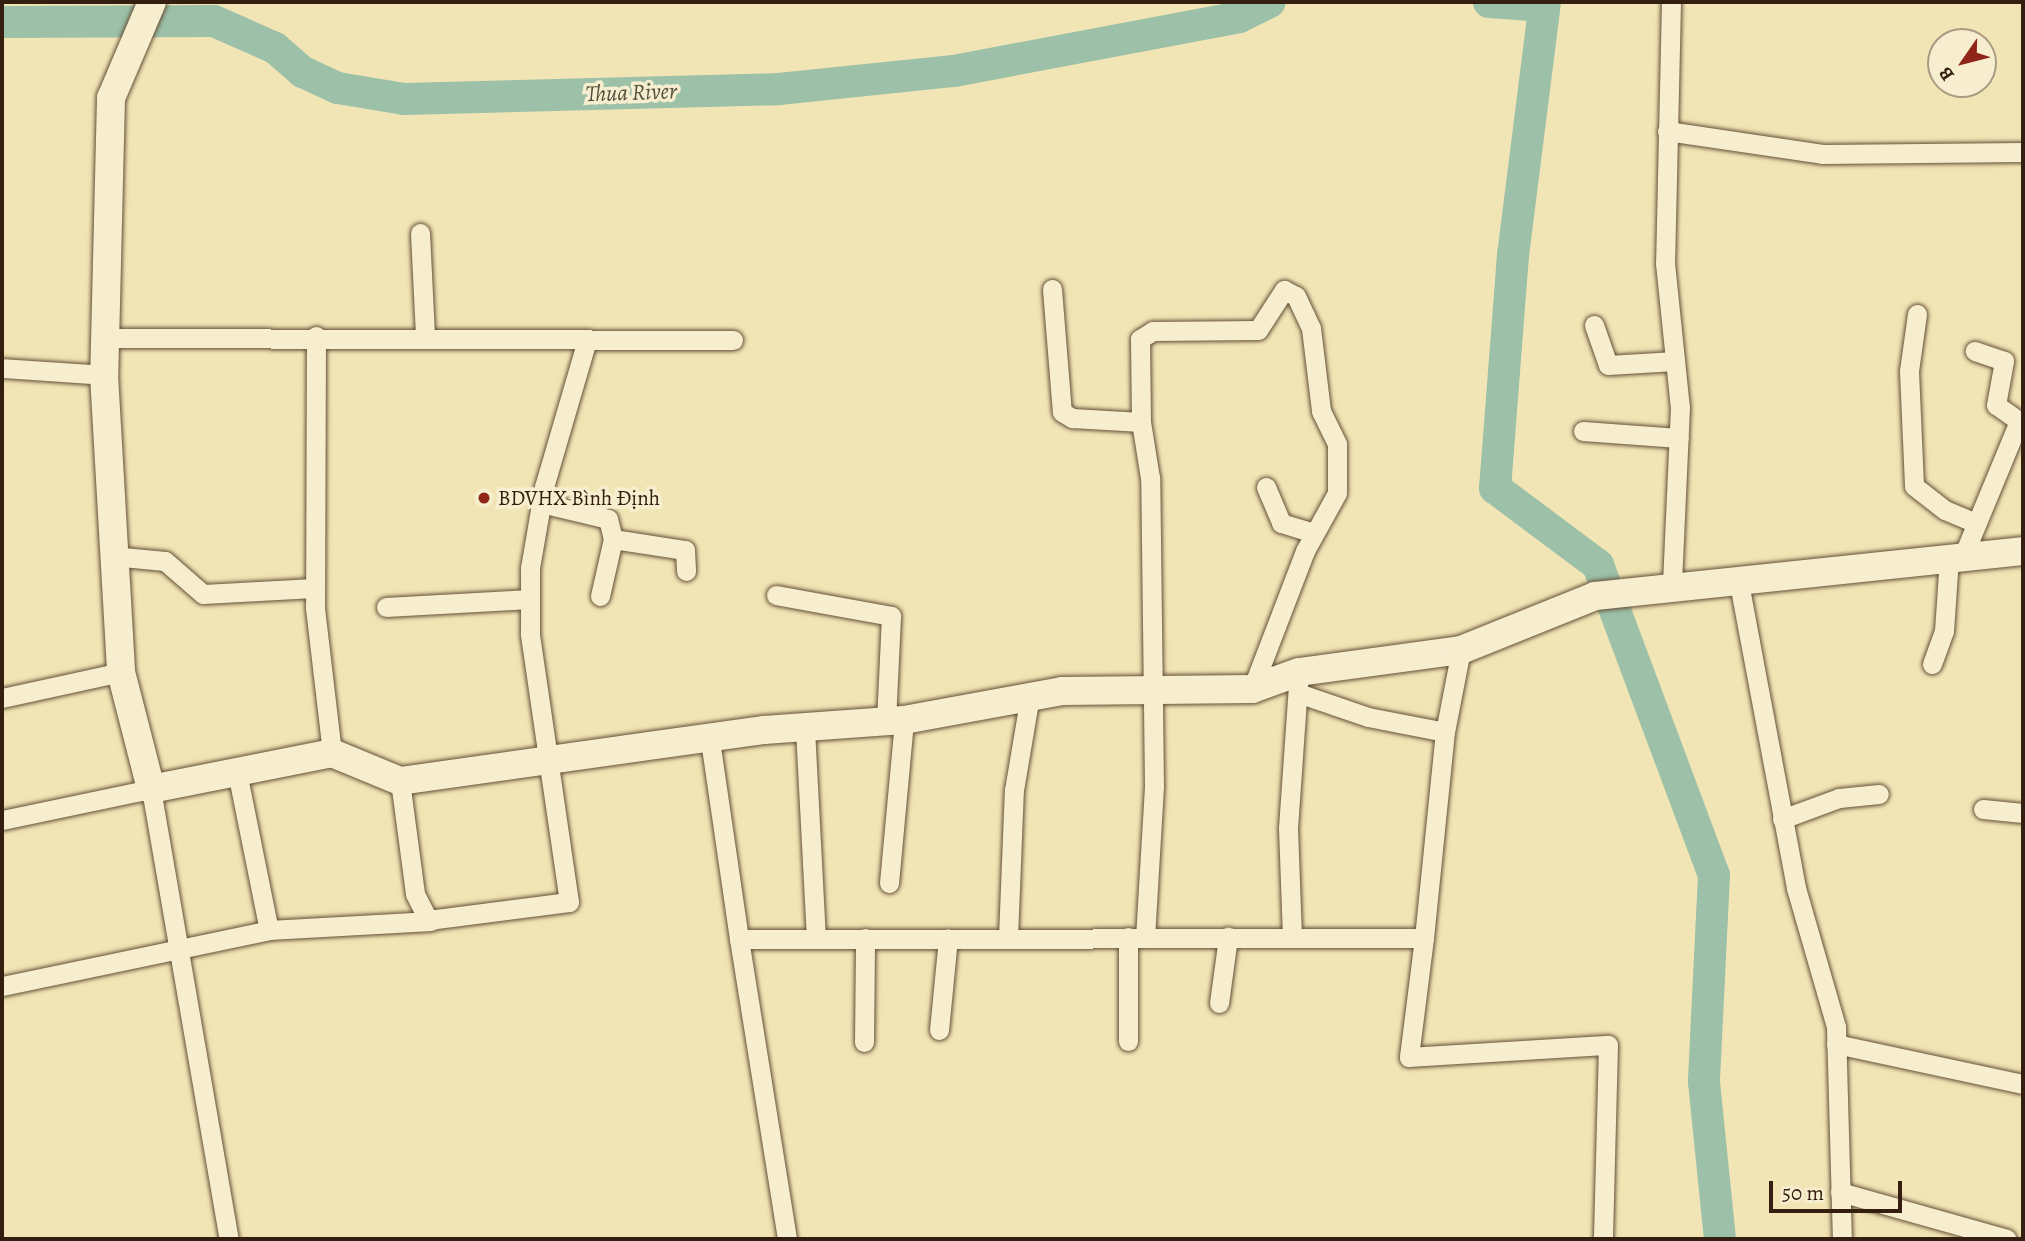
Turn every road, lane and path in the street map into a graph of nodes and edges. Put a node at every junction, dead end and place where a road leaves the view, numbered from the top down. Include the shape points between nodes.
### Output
1 (152, 2) edge
2 (1671, 2) edge
3 (1667, 131) junction
4 (2023, 152) edge
5 (421, 233) dead end
6 (1052, 289) dead end
7 (1917, 314) dead end
8 (1594, 325) dead end
9 (316, 336) junction
10 (425, 337) junction
11 (110, 338) junction
12 (733, 340) dead end
13 (586, 343) junction
14 (1975, 351) dead end
15 (1675, 361) junction
16 (2, 368) edge
17 (104, 375) junction
18 (2021, 421) edge
19 (1141, 422) junction
20 (1583, 431) dead end
21 (1679, 438) junction
22 (1266, 487) dead end
23 (541, 503) junction
24 (1976, 523) junction
25 (1314, 533) junction
26 (613, 539) junction
27 (2023, 551) edge
28 (112, 556) junction
29 (1957, 556) junction
30 (686, 571) dead end
31 (1739, 583) junction
32 (1672, 586) junction
33 (314, 588) junction
34 (776, 595) dead end
35 (600, 596) dead end
36 (530, 599) junction
37 (386, 607) dead end
38 (1461, 650) junction
39 (1933, 664) dead end
40 (121, 672) junction
41 (1298, 682) junction
42 (1252, 689) junction
43 (1030, 695) junction
44 (1149, 695) junction
45 (2, 698) edge
46 (895, 720) junction
47 (805, 729) junction
48 (1445, 732) junction
49 (710, 740) junction
50 (332, 753) junction
51 (547, 761) junction
52 (237, 772) junction
53 (400, 781) junction
54 (151, 789) junction
55 (1879, 794) dead end
56 (1983, 809) dead end
57 (2023, 813) edge
58 (1782, 819) junction
59 (2, 820) edge
60 (889, 883) dead end
61 (431, 921) junction
62 (269, 930) junction
63 (816, 937) junction
64 (1008, 937) junction
65 (1228, 937) junction
66 (1292, 937) junction
67 (865, 938) junction
68 (948, 938) junction
69 (1137, 938) junction
70 (739, 939) junction
71 (1424, 939) junction
72 (183, 947) junction
73 (2, 986) edge
74 (1219, 1003) dead end
75 (939, 1030) dead end
76 (1128, 1041) dead end
77 (864, 1042) dead end
78 (1836, 1044) junction
79 (2023, 1084) edge
80 (1840, 1192) junction
81 (229, 1239) edge
82 (787, 1239) edge
83 (1603, 1239) edge
84 (1842, 1239) edge
85 (2007, 1239) edge

1 - 11 street via 139,44 111,98
2 - 3 street
3 - 4 street via 1832,154
3 - 15 street via 1665,263
5 - 10 street
6 - 19 street via 1062,412 1072,418
7 - 24 street via 1909,380 1914,485 1945,510
8 - 15 street via 1608,365
9 - 10 street
9 - 11 street
9 - 33 street
10 - 13 street
11 - 17 street
12 - 13 street
13 - 23 street
14 - 18 street via 2004,362 1996,405
15 - 21 street
16 - 17 street
17 - 28 street
18 - 24 street
19 - 25 street via 1142,335 1258,330 1278,293 1290,291 1309,321 1321,411 1337,444 1335,502
19 - 44 street via 1150,478
20 - 21 street
21 - 32 street
22 - 25 street via 1282,523
23 - 26 street via 608,519
23 - 36 street
24 - 29 street
25 - 42 street
26 - 30 street via 685,550
26 - 35 street
27 - 29 street
28 - 33 street via 165,561 203,594
28 - 40 street
29 - 31 street
29 - 39 street via 1944,631
31 - 32 street
31 - 58 street
32 - 38 street via 1595,596
33 - 50 street
34 - 46 street via 891,616
36 - 37 street
36 - 51 street
38 - 41 street
38 - 48 street
40 - 45 street
40 - 54 street
41 - 42 street
41 - 48 street via 1368,717
41 - 66 street via 1288,828
42 - 44 street
43 - 44 street via 1076,690
43 - 46 street
43 - 64 street via 1014,790
44 - 69 street via 1154,786
46 - 47 street
46 - 60 street
47 - 49 street
47 - 63 street
48 - 71 street
49 - 51 street
49 - 70 street
50 - 52 street
50 - 53 street
51 - 53 street
51 - 61 street via 569,902
52 - 54 street
52 - 62 street
53 - 61 street via 415,894
54 - 59 street
54 - 72 street
55 - 58 street via 1839,797
56 - 57 street
58 - 78 street
61 - 62 street
62 - 72 street
63 - 67 street
63 - 70 street
64 - 68 street
64 - 69 street
65 - 66 street
65 - 69 street
65 - 74 street
66 - 71 street
67 - 68 street
67 - 77 street
68 - 75 street
69 - 76 street
70 - 82 street
71 - 83 street via 1409,1057 1608,1045
72 - 73 street
72 - 81 street
78 - 79 street
78 - 80 street
80 - 84 street
80 - 85 street

